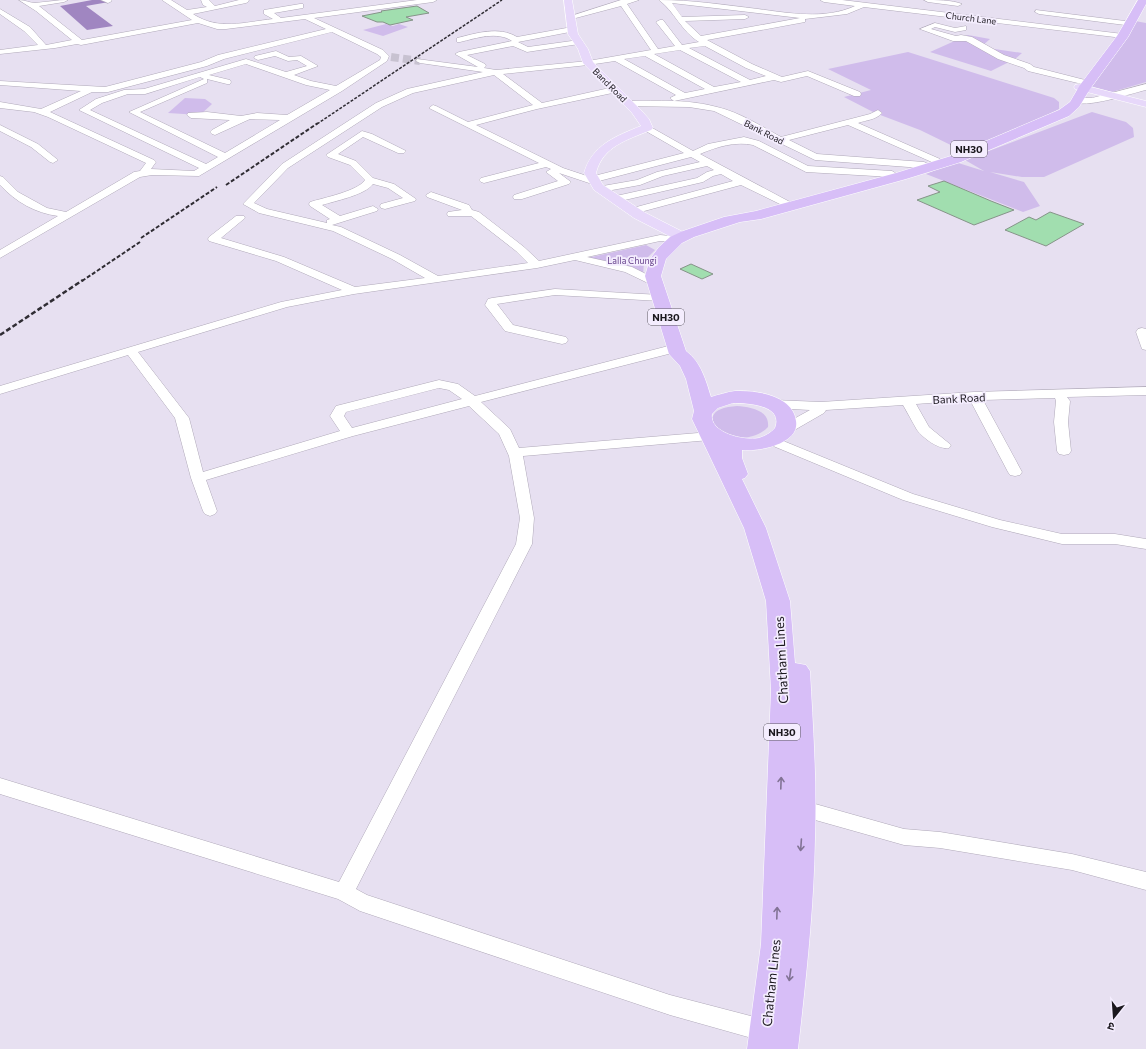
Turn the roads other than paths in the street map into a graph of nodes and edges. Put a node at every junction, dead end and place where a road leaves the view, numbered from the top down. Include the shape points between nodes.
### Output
1 (23, 0) edge
2 (64, 0) edge
3 (166, 0) edge
4 (205, 0) edge
5 (243, 0) edge
6 (433, 0) edge
7 (568, 0) edge
8 (635, 0) edge
9 (662, 0) edge
10 (666, 0) edge
11 (824, 0) edge
12 (928, 0) edge
13 (287, 1) dead end
14 (624, 1) edge
15 (397, 2) edge
16 (1141, 2) edge
17 (958, 4) dead end
18 (33, 5) junction
19 (863, 5) junction
20 (300, 6) junction
21 (714, 6) junction
22 (214, 8) junction
23 (889, 8) junction
24 (0, 11) edge
25 (756, 11) junction
26 (847, 12) junction
27 (1039, 12) dead end
28 (185, 13) junction
29 (861, 14) dead end
30 (313, 15) junction
31 (305, 16) junction
32 (572, 17) junction
33 (762, 17) junction
34 (809, 17) junction
35 (881, 17) dead end
36 (722, 18) junction
37 (969, 18) junction
38 (280, 20) junction
39 (197, 21) junction
40 (662, 22) junction
41 (770, 27) junction
42 (963, 28) junction
43 (334, 29) junction
44 (572, 29) junction
45 (1122, 32) junction
46 (734, 33) junction
47 (486, 34) junction
48 (699, 39) junction
49 (969, 39) junction
50 (460, 40) dead end
51 (78, 41) junction
52 (579, 42) junction
53 (707, 43) junction
54 (506, 44) junction
55 (44, 47) junction
56 (680, 47) junction
57 (660, 51) junction
58 (0, 52) edge
59 (380, 52) junction
60 (646, 53) junction
61 (391, 57) tunnel mouth
62 (678, 57) dead end
63 (617, 58) junction
64 (246, 61) junction
65 (420, 61) tunnel mouth
66 (588, 63) junction
67 (499, 65) junction
68 (518, 70) junction
69 (200, 75) junction
70 (286, 75) junction
71 (775, 77) junction
72 (213, 78) junction
73 (720, 78) dead end
74 (227, 82) dead end
75 (750, 82) junction
76 (0, 83) edge
77 (734, 86) junction
78 (1081, 86) junction
79 (1146, 87) edge
80 (339, 89) junction
81 (90, 90) junction
82 (614, 90) junction
83 (713, 90) junction
84 (857, 94) dead end
85 (685, 96) junction
86 (1114, 96) junction
87 (1077, 101) junction
88 (644, 103) junction
89 (628, 104) junction
90 (1146, 104) edge
91 (0, 105) edge
92 (699, 105) junction
93 (540, 106) junction
94 (433, 108) dead end
95 (42, 112) junction
96 (878, 113) dead end
97 (191, 115) dead end
98 (238, 118) junction
99 (288, 118) junction
100 (849, 122) junction
101 (467, 125) junction
102 (0, 128) edge
103 (647, 128) junction
104 (215, 132) dead end
105 (334, 134) junction
106 (356, 138) junction
107 (779, 140) junction
108 (401, 151) dead end
109 (695, 153) junction
110 (224, 156) junction
111 (53, 160) dead end
112 (709, 164) junction
113 (930, 164) junction
114 (544, 165) junction
115 (648, 166) junction
116 (206, 168) junction
117 (722, 171) junction
118 (144, 172) junction
119 (660, 174) junction
120 (892, 174) junction
121 (0, 179) edge
122 (370, 180) junction
123 (484, 180) dead end
124 (743, 182) junction
125 (597, 183) junction
126 (676, 184) junction
127 (403, 193) junction
128 (431, 195) dead end
129 (692, 195) junction
130 (773, 195) dead end
131 (518, 197) dead end
132 (616, 199) junction
133 (786, 204) junction
134 (385, 206) dead end
135 (633, 211) junction
136 (468, 212) junction
137 (452, 214) dead end
138 (68, 215) junction
139 (744, 216) junction
140 (240, 218) dead end
141 (339, 220) junction
142 (322, 225) junction
143 (680, 238) junction
144 (0, 255) edge
145 (571, 258) junction
146 (537, 265) junction
147 (437, 280) junction
148 (657, 285) junction
149 (354, 291) junction
150 (1142, 332) dead end
151 (562, 340) dead end
152 (1146, 346) edge
153 (131, 351) junction
154 (680, 353) junction
155 (0, 390) edge
156 (1145, 390) edge
157 (1059, 394) junction
158 (974, 396) junction
159 (472, 401) junction
160 (908, 401) junction
161 (773, 404) junction
162 (821, 406) junction
163 (707, 425) junction
164 (348, 433) junction
165 (778, 434) junction
166 (736, 443) junction
167 (944, 445) dead end
168 (1064, 451) dead end
169 (514, 452) junction
170 (1015, 472) dead end
171 (198, 478) junction
172 (210, 511) dead end
173 (1146, 544) edge
174 (0, 786) edge
175 (801, 808) junction
176 (1146, 881) edge
177 (344, 892) junction
178 (770, 1043) edge

1 - 18 street
2 - 18 street
3 - 28 street
4 - 22 street
5 - 22 street via 246,2
6 - 15 street
7 - 32 main road, Band Road
8 - 14 street
9 - 10 street
10 - 21 street
10 - 40 street
11 - 19 street, Church Lane
12 - 17 street
13 - 20 street
14 - 32 street
14 - 40 street
15 - 30 street
16 - 45 highway
18 - 51 street via 53,24
19 - 23 street, Church Lane
19 - 26 street
20 - 30 street
20 - 38 street via 267,12
21 - 25 street
21 - 36 street
22 - 28 street
23 - 35 street
23 - 37 street, Church Lane
24 - 55 street via 31,28
25 - 33 street
25 - 34 street
26 - 29 street
26 - 34 street
27 - 45 street
28 - 39 street
30 - 31 street
31 - 38 street
31 - 43 street
32 - 44 main road, Band Road
33 - 36 street
33 - 41 street
34 - 41 street
36 - 40 street
36 - 46 street
37 - 42 street
37 - 45 street, Church Lane
38 - 39 street via 226,27
39 - 51 street via 81,43
40 - 48 street
40 - 56 street
40 - 57 street
41 - 46 street
42 - 49 street
42 - 49 street via 955,30 934,25 924,29 956,39
43 - 59 street
43 - 81 street via 221,57 204,64 105,90
44 - 47 street via 516,40 507,34
44 - 52 main road, Band Road
45 - 78 highway
46 - 48 street
47 - 50 street
47 - 54 street
48 - 53 street
49 - 78 street via 1001,57
51 - 55 street
52 - 54 street via 527,50 514,42
52 - 66 main road, Band Road
53 - 56 street
53 - 71 street
54 - 67 street via 459,54 484,66
55 - 58 street
56 - 57 street
56 - 75 street
57 - 60 street
57 - 62 street
59 - 61 street
59 - 80 street via 385,56 383,61
60 - 63 street
60 - 83 street
63 - 66 street
63 - 85 street
64 - 69 street
64 - 70 street
64 - 70 street via 276,54 288,59 298,58 314,66
65 - 67 street
66 - 68 street
66 - 82 main road, Band Road
67 - 68 street
67 - 68 street
67 - 93 street
67 - 105 street via 404,93 379,105
69 - 72 street
69 - 116 street via 145,91 127,92 99,101 83,110
70 - 80 street
71 - 75 street
71 - 84 street via 780,80 808,73
72 - 74 street
72 - 110 street via 133,112
73 - 77 street
75 - 77 street
76 - 81 street
77 - 83 street
78 - 86 main road
78 - 87 highway
78 - 113 highway, NH30 via 1065,106 1054,114
79 - 86 street
80 - 99 street
81 - 95 street
82 - 89 main road, Band Road
82 - 93 street
83 - 85 street
85 - 88 street
85 - 92 street via 694,97
86 - 87 street via 1092,101
86 - 90 main road
87 - 113 highway via 1064,113 1039,125 956,159
88 - 89 street, Bank Road
88 - 92 street, Bank Road
89 - 103 main road, Band Road via 643,119
91 - 95 street
92 - 107 street, Bank Road via 731,115
93 - 101 street
94 - 101 street
95 - 118 street via 151,162
96 - 100 street
97 - 98 street
98 - 99 street via 258,114
98 - 104 street
99 - 110 street
100 - 107 street
100 - 113 street
101 - 114 street
102 - 111 street via 32,142
103 - 109 street
103 - 125 main road via 621,138 601,151 591,163 590,173
105 - 106 street
105 - 142 street via 286,166 248,204 263,211
106 - 108 street via 362,134 369,136
106 - 122 street via 330,155 357,164
107 - 113 street, Bank Road via 815,157
109 - 112 street
109 - 115 street
109 - 120 street via 711,146 744,140 756,143 806,168
109 - 130 street
110 - 116 street
112 - 117 street
112 - 119 street
113 - 120 highway, NH30
113 - 139 highway via 756,216
114 - 123 street
114 - 125 street
114 - 131 street via 566,182
115 - 119 street
115 - 125 street
116 - 118 street via 189,175
117 - 124 street
117 - 126 street via 700,180
118 - 138 street
119 - 125 street via 631,184
119 - 126 street
120 - 133 highway, NH30
121 - 138 street via 14,194 44,211
122 - 127 street via 391,186
122 - 141 street via 367,185 351,193 314,204
124 - 129 street
124 - 133 street
125 - 132 main road
126 - 129 street
126 - 132 street
127 - 134 street via 411,199
127 - 141 street
128 - 136 street via 465,207
129 - 135 street
132 - 135 main road
133 - 139 highway, NH30 via 750,212
135 - 143 main road
136 - 137 street
136 - 146 street via 487,223
138 - 144 street
139 - 143 highway, NH30
140 - 149 street via 213,239 280,259
141 - 142 street
142 - 147 street via 376,248
143 - 145 street via 660,238
143 - 148 highway, NH30 via 657,259
145 - 146 street
145 - 148 street via 628,269
146 - 147 street
147 - 149 street
148 - 151 street via 555,292 492,301 491,305 509,328
148 - 154 highway, Chatham Lines / NH30
148 - 154 highway, Chatham Lines / NH30 via 663,277 688,353
149 - 153 street via 284,304
150 - 152 street
153 - 155 street
153 - 171 street via 182,418
154 - 159 street
154 - 163 highway, Chatham Lines / NH30 via 698,385
156 - 157 street, Bank Road
157 - 158 street, Bank Road
157 - 168 street via 1064,401 1061,422
158 - 160 street, Bank Road
158 - 170 street
159 - 164 street
159 - 164 street via 453,388 439,384 368,401 338,412 337,416
159 - 169 street via 505,432
160 - 162 street, Bank Road
160 - 167 street via 923,429
161 - 162 street, Bank Road
161 - 163 highway via 747,397 720,399 710,404
161 - 165 highway via 785,416 787,422
162 - 165 street via 819,410
163 - 166 highway via 718,437
163 - 169 street
178 -> 163 highway, Chatham Lines / NH30 via 777,944 784,690 778,601 755,528
164 - 171 street
165 - 166 highway via 761,443
165 - 173 street via 908,497 997,524 1062,539 1115,539
166 - 175 highway, Chatham Lines / NH30 via 732,448 731,459 768,534 786,584 791,609 800,722
169 - 177 street via 527,518 524,544
171 - 172 street
174 - 177 street
175 - 176 street via 904,837 940,840 1072,862
175 -> 178 highway, Chatham Lines / NH30 via 794,944
177 - 178 street via 360,902 670,1005

